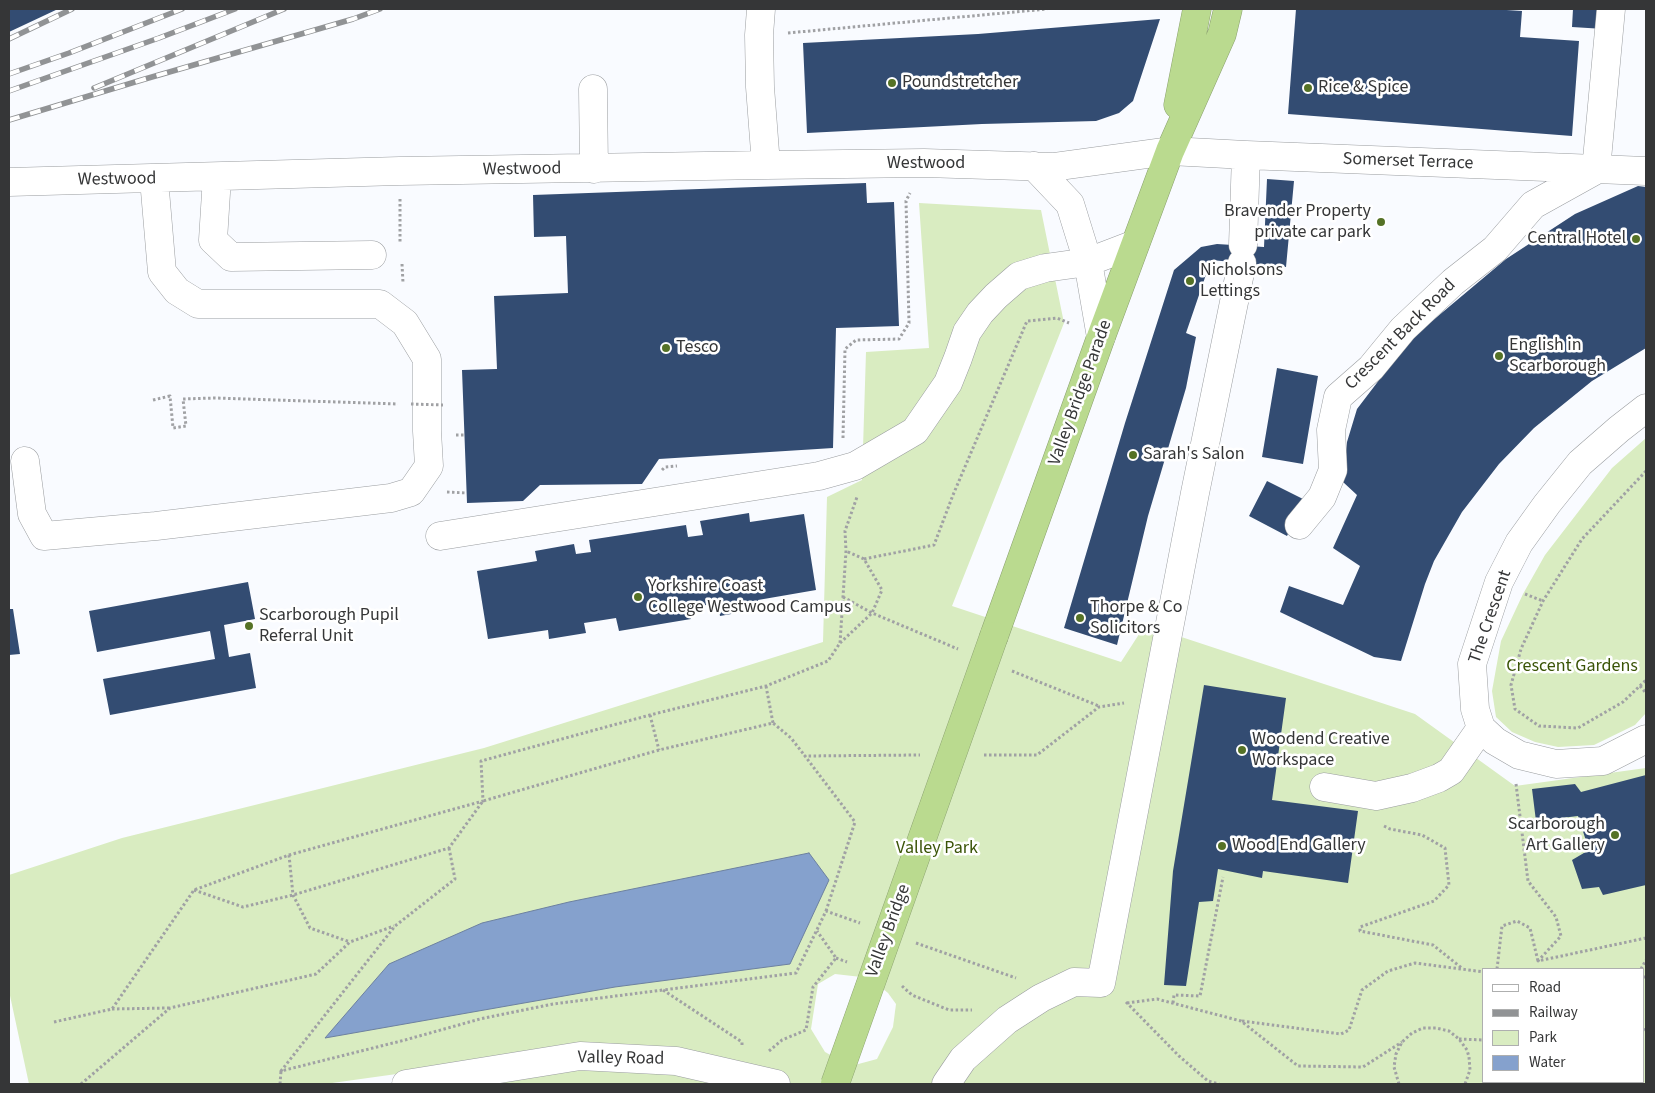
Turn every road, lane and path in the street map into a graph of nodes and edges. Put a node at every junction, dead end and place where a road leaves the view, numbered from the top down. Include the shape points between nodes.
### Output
1 (1047, 9) edge
2 (1196, 9) edge
3 (1228, 9) edge
4 (1611, 9) edge
5 (760, 22) edge
6 (593, 89) dead end
7 (1170, 151) junction
8 (1246, 156) junction
9 (924, 163) junction
10 (766, 165) junction
11 (1034, 166) junction
12 (594, 168) junction
13 (1596, 170) junction
14 (1646, 171) edge
15 (217, 177) junction
16 (154, 179) junction
17 (9, 182) edge
18 (1135, 244) junction
19 (372, 255) dead end
20 (1088, 262) junction
21 (1101, 337) junction
22 (153, 400) dead end
23 (443, 405) dead end
24 (1646, 408) edge
25 (843, 458) junction
26 (25, 461) dead end
27 (685, 466) dead end
28 (660, 472) dead end
29 (1646, 472) edge
30 (1299, 525) dead end
31 (440, 536) dead end
32 (846, 551) junction
33 (864, 559) junction
34 (994, 636) joint
35 (840, 643) junction
36 (1646, 680) edge
37 (766, 686) junction
38 (1640, 686) junction
39 (1646, 693) edge
40 (650, 715) junction
41 (773, 723) junction
42 (1482, 728) junction
43 (1646, 739) edge
44 (659, 750) junction
45 (805, 756) dead end
46 (1530, 758) junction
47 (1324, 787) dead end
48 (1376, 796) junction
49 (483, 801) junction
50 (449, 848) junction
51 (289, 855) junction
52 (1223, 877) dead end
53 (194, 890) junction
54 (293, 895) junction
55 (863, 924) dead end
56 (395, 926) junction
57 (817, 931) junction
58 (1646, 938) edge
59 (908, 940) dead end
60 (350, 942) junction
61 (836, 958) junction
62 (1538, 961) junction
63 (854, 964) dead end
64 (1497, 968) edge
65 (1462, 969) junction
66 (1482, 972) edge
67 (897, 982) dead end
68 (1101, 983) junction
69 (663, 990) junction
70 (1054, 991) junction
71 (1127, 1003) junction
72 (1173, 1003) junction
73 (170, 1008) junction
74 (112, 1009) junction
75 (977, 1010) dead end
76 (1241, 1021) junction
77 (54, 1022) dead end
78 (1459, 1039) junction
79 (1482, 1040) edge
80 (1402, 1042) junction
81 (281, 1071) junction
82 (740, 1076) junction
83 (81, 1084) edge
84 (280, 1084) edge
85 (406, 1084) edge
86 (776, 1084) edge
87 (835, 1084) edge
88 (946, 1084) edge
89 (1219, 1084) edge
90 (1399, 1084) edge
91 (1465, 1084) edge

1 - 5 path
2 - 7 highway
3 - 7 highway via 1222,34
4 - 13 street
5 - 10 street
6 - 12 street
7 - 8 street, Somerset Terrace
7 - 11 street, Westwood via 1053,167
7 - 18 highway, Valley Bridge Parade
8 - 13 street, Somerset Terrace
8 - 68 street via 1242,254
9 - 10 street, Westwood
9 - 11 street, Westwood
9 - 25 path via 906,201 909,324 899,339 856,340 845,349
10 - 12 street, Westwood
11 - 20 street via 1070,204
12 - 15 street, Westwood
13 - 14 street, Somerset Terrace
13 - 30 street, Crescent Back Road via 1533,205 1495,248 1403,329 1371,368 1338,397 1331,430 1334,470 1322,497
15 - 16 street, Westwood
15 - 19 street via 213,240 231,257
16 - 17 street, Westwood
16 - 26 street via 162,272 177,291 198,304 380,304 405,322 427,359 429,466 411,492 391,498 44,536 32,514
18 - 20 street
18 - 21 highway, Valley Bridge Parade
20 - 21 street
20 - 25 street via 1045,268 1019,276 980,313 967,332 948,383 915,431 855,466
21 - 33 path via 1057,318 1027,321 934,545
21 - 34 highway, Valley Bridge Parade
22 - 23 path, bridge via 170,396 173,428 186,426 183,399
24 - 42 street, The Crescent via 1580,463 1519,543 1499,582 1472,664 1475,709
25 - 31 street via 819,476
25 - 32 path via 857,496 845,531
27 - 28 path via 665,467
29 - 38 path via 1582,539 1543,601 1521,650 1511,685 1515,709 1539,726 1578,728 1623,702
32 - 33 path
32 - 35 path
33 - 35 path via 882,590 872,613
34 - 87 highway, Valley Bridge, bridge
35 - 37 path via 828,661
36 - 38 path
37 - 40 path
37 - 41 path
38 - 39 path
40 - 44 path
40 - 49 path via 480,761
41 - 44 path
41 - 45 path
42 - 46 street via 1495,741
42 - 48 street via 1451,771 1412,788
43 - 46 street via 1603,761 1556,764
44 - 49 path
46 - 62 path via 1515,786 1528,882 1556,917 1561,936
47 - 48 street
48 - 65 path via 1374,821 1422,835 1445,848 1449,884 1434,901 1360,927 1360,931 1433,945
49 - 50 path
49 - 51 path
50 - 54 path
50 - 56 path via 455,878
51 - 53 path
51 - 54 path
52 - 72 path via 1200,996 1174,995
53 - 54 path via 243,907
53 - 74 path
54 - 60 path via 310,928
55 - 57 path via 826,911
56 - 60 path
56 - 81 path
57 - 61 path
57 - 69 path via 796,973
58 - 62 path
59 - 70 path
60 - 73 path via 316,974
61 - 63 path
61 - 82 path via 813,986 806,1030 782,1040
62 - 64 path via 1530,928 1517,921 1502,926
65 - 66 path
65 - 76 path via 1415,963 1388,971 1362,990 1349,1030 1341,1034
67 - 75 path via 912,995 949,1010
68 - 70 street via 1074,982
68 - 71 path
69 - 81 path via 553,1004 489,1017
69 - 82 path via 742,1042
70 - 88 street via 1006,1020 963,1059
71 - 72 path via 1157,999
71 - 89 path via 1179,1056 1208,1081
72 - 76 path
73 - 74 path
73 - 83 path
74 - 77 path
76 - 80 path via 1298,1066 1363,1067
78 - 79 path
78 - 80 path via 1448,1031 1423,1028
78 - 91 path via 1469,1057 1470,1070
80 - 90 path via 1394,1067
81 - 84 path
82 - 85 street, Valley Road via 676,1061 580,1056
82 - 86 street, Valley Road

